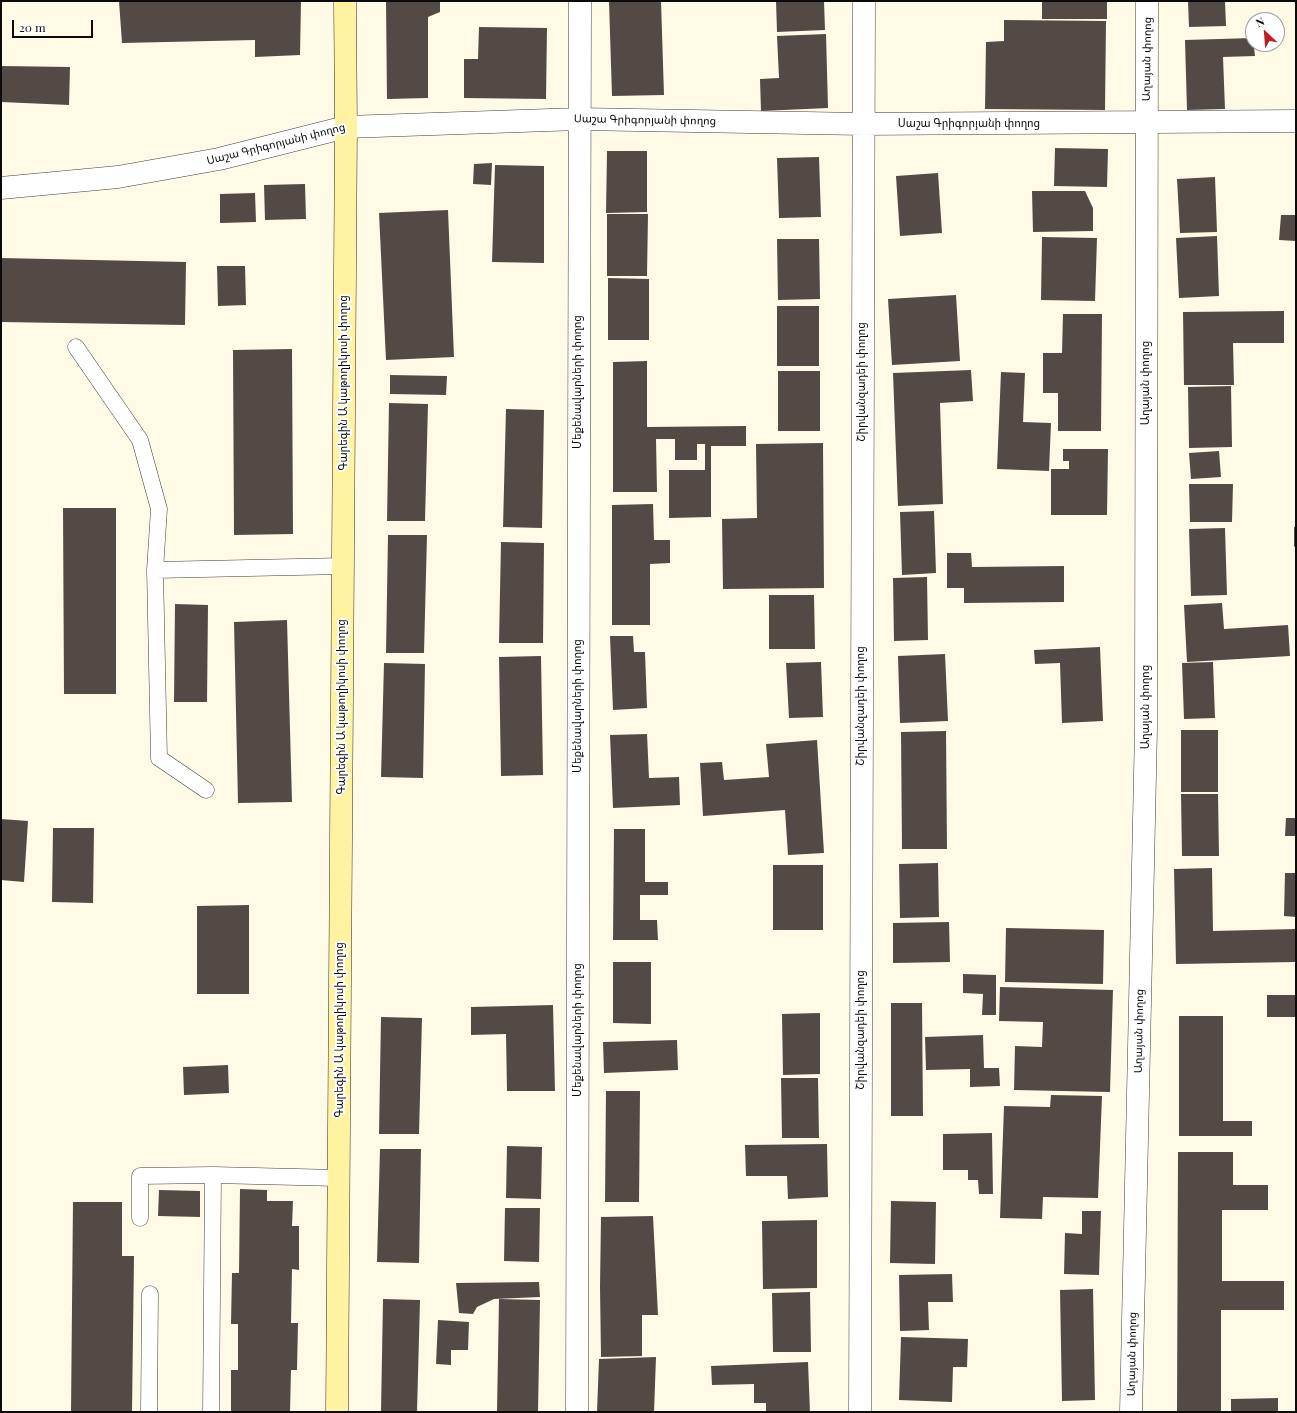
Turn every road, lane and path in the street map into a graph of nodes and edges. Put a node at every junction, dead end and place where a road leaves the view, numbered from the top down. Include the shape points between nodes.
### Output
1 (346, 1) edge
2 (580, 1) edge
3 (864, 1) edge
4 (1147, 1) edge
5 (579, 118) junction
6 (1296, 121) edge
7 (1146, 123) junction
8 (862, 124) junction
9 (346, 127) junction
10 (1, 188) edge
11 (76, 347) dead end
12 (343, 566) junction
13 (155, 570) junction
14 (206, 790) dead end
15 (213, 1175) junction
16 (338, 1178) junction
17 (140, 1218) dead end
18 (150, 1294) dead end
19 (149, 1412) edge
20 (211, 1412) edge
21 (337, 1412) edge
22 (577, 1412) edge
23 (860, 1412) edge
24 (1131, 1412) edge

1 - 9 street, Գարեգին Ա կաթողիկոսի փողոց
2 - 5 street, Մեքենավարների փողոց
3 - 8 street, Շիրվանզադեի փողոց
4 - 7 street, Աղայան փողոց
5 - 8 street, Սաշա Գրիգորյանի փողոց
5 - 9 street, Սաշա Գրիգորյանի փողոց
5 - 22 street, Մեքենավարների փողոց
6 - 7 street, Սաշա Գրիգորյանի փողոց
7 - 8 street, Սաշա Գրիգորյանի փողոց
7 - 24 street, Աղայան փողոց via 1146,729
8 - 23 street, Շիրվանզադեի փողոց
9 - 10 street, Սաշա Գրիգորյանի փողոց via 219,159 126,176
9 - 12 street, Գարեգին Ա կաթողիկոսի փողոց
11 - 13 lane via 140,440 159,509
12 - 13 lane
12 - 16 street, Գարեգին Ա կաթողիկոսի փողոց
13 - 14 lane via 159,758
15 - 16 lane
15 - 17 lane via 140,1176
15 - 20 lane
16 - 21 street, Գարեգին Ա կաթողիկոսի փողոց
18 - 19 lane

